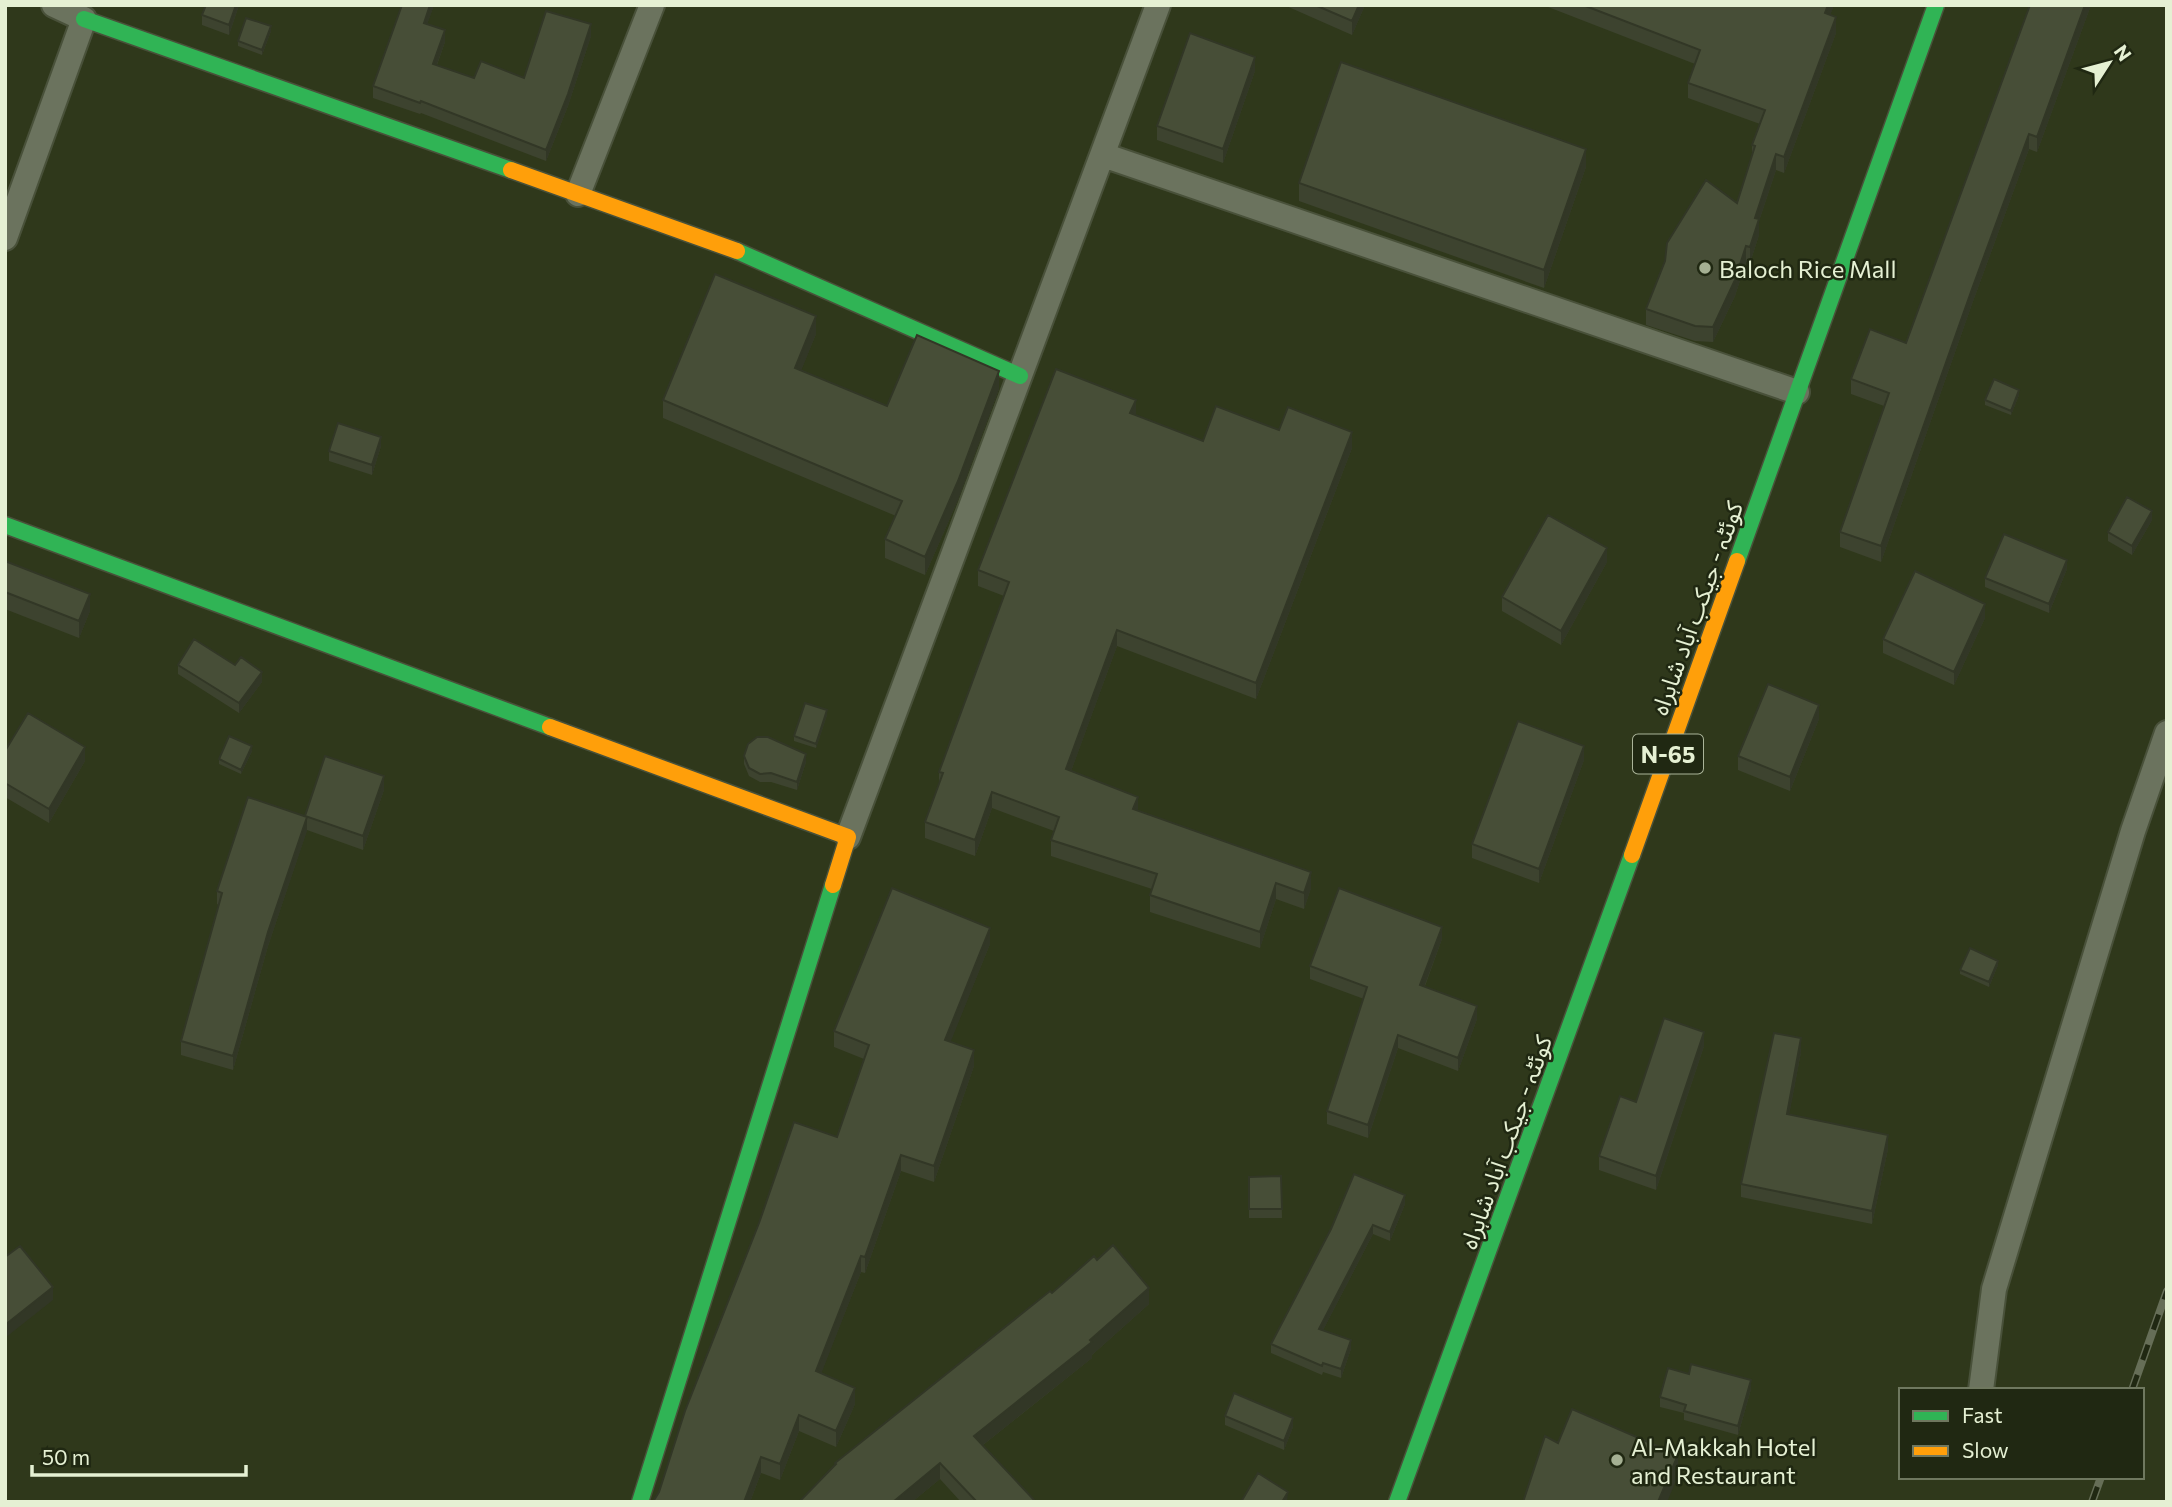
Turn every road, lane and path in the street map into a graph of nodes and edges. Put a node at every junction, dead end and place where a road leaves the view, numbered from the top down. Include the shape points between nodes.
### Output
1 (54, 5) edge
2 (653, 5) edge
3 (1158, 5) edge
4 (1936, 5) edge
5 (84, 19) junction
6 (1103, 155) junction
7 (578, 194) junction
8 (5, 238) edge
9 (1020, 376) junction
10 (1797, 392) junction
11 (5, 525) edge
12 (2167, 733) edge
13 (848, 837) junction
14 (1981, 1388) edge
15 (640, 1502) edge
16 (1397, 1502) edge

1 - 5 street
2 - 7 street
3 - 6 street
4 - 10 main road, کوئٹہ - جیکب آباد شاہراہ / N-65
5 - 7 main road
5 - 8 street
6 - 9 street
6 - 10 street
7 - 9 main road via 749,255
9 - 13 street
10 - 16 main road, کوئٹہ - جیکب آباد شاہراہ / N-65
11 - 13 main road
12 - 14 street via 1994,1289
13 - 15 main road

